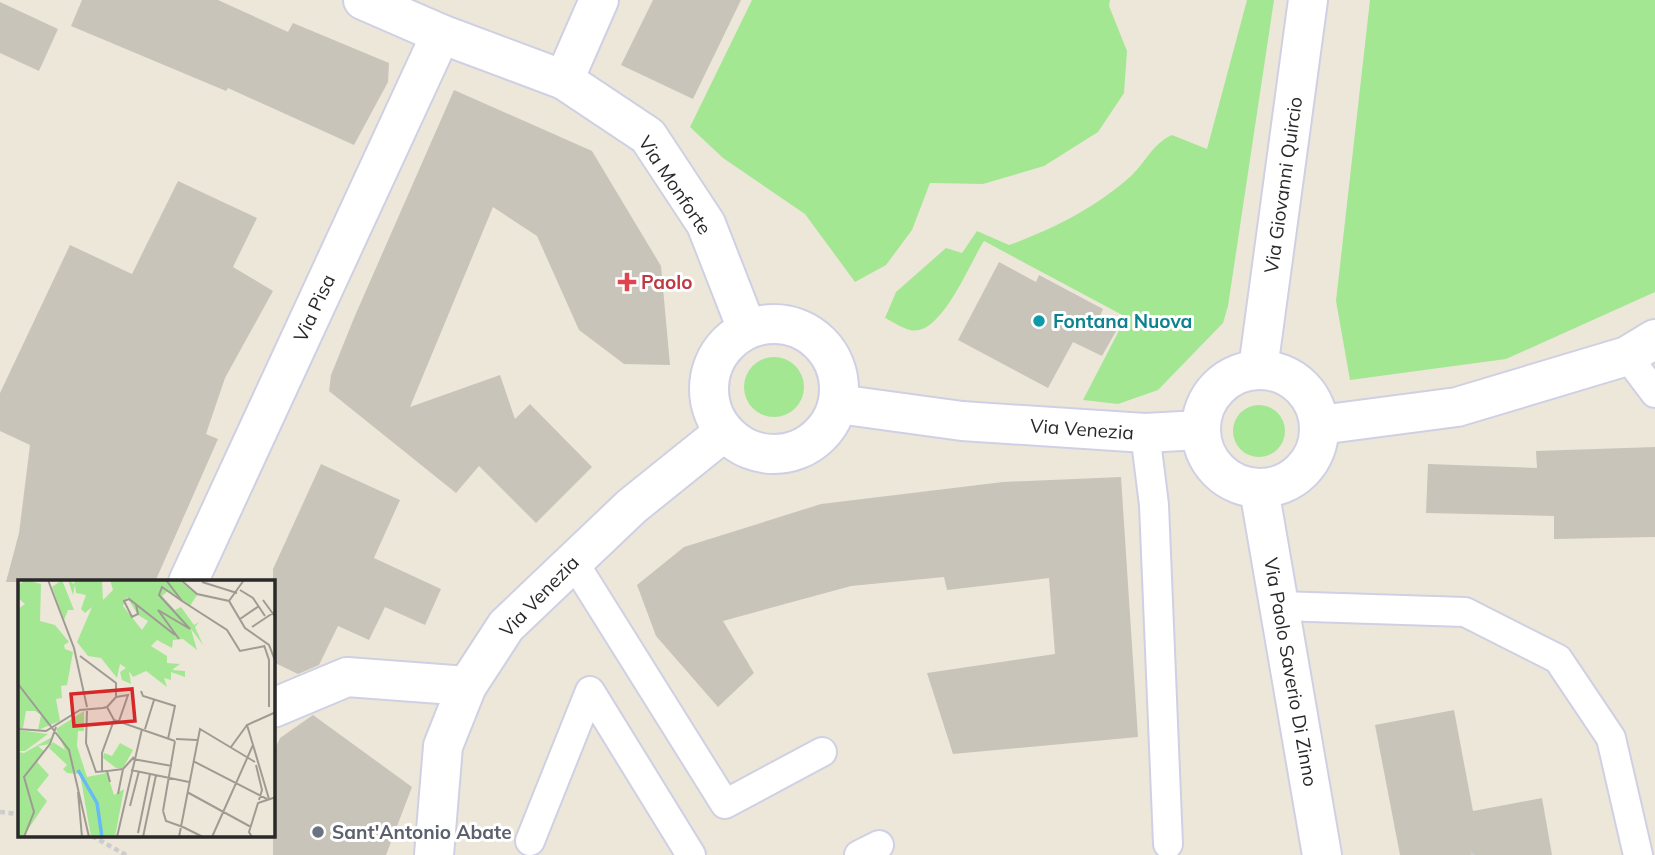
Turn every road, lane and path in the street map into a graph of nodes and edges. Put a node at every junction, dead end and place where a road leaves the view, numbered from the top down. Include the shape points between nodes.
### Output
1 (363, 0) edge
2 (599, 0) edge
3 (1308, 0) edge
4 (440, 34) junction
5 (564, 80) junction
6 (747, 329) junction
7 (1641, 347) edge
8 (1258, 369) junction
9 (1655, 393) edge
10 (838, 404) junction
11 (1320, 425) junction
12 (1200, 430) junction
13 (724, 432) junction
14 (1144, 433) junction
15 (1259, 489) junction
16 (573, 561) junction
17 (189, 580) edge
18 (1279, 606) junction
19 (467, 686) junction
20 (275, 707) edge
21 (822, 752) dead end
22 (0, 812) edge
23 (18, 814) edge
24 (96, 838) edge
25 (530, 841) dead end
26 (1168, 844) dead end
27 (126, 855) edge
28 (434, 855) edge
29 (691, 855) edge
30 (1322, 855) edge
31 (1638, 855) edge

1 - 4 street, Via Monforte
2 - 5 street
3 - 8 street, Via Giovanni Quircio
4 - 5 street, Via Monforte
4 - 17 street, Via Pisa
5 - 6 street, Via Monforte via 648,136 706,225
6 - 10 street via 768,323 788,325 824,346 838,374
6 - 13 street via 727,343 713,363 708,387 712,411
7 - 9 lane
7 - 11 street via 1457,407
8 - 11 street via 1287,376 1311,396
8 - 12 street via 1228,378 1207,400
10 - 13 street via 826,430 803,448 775,455 747,449
10 - 14 street, Via Venezia via 962,421
11 - 15 street via 1313,457 1290,481
12 - 14 street, Via Venezia
12 - 15 street via 1208,459 1230,481
13 - 16 street, Via Venezia
14 - 26 lane via 1154,505
15 - 18 street, Via Paolo Saverio Di Zinno
16 - 19 street, Via Venezia via 506,626
16 - 21 lane via 725,804
18 - 30 street, Via Paolo Saverio Di Zinno
18 - 31 lane via 1465,612 1558,659 1611,738
19 - 20 street via 347,677
19 - 28 street, Via Venezia via 443,746
22 - 23 path
24 - 27 path
25 - 29 lane via 590,691

